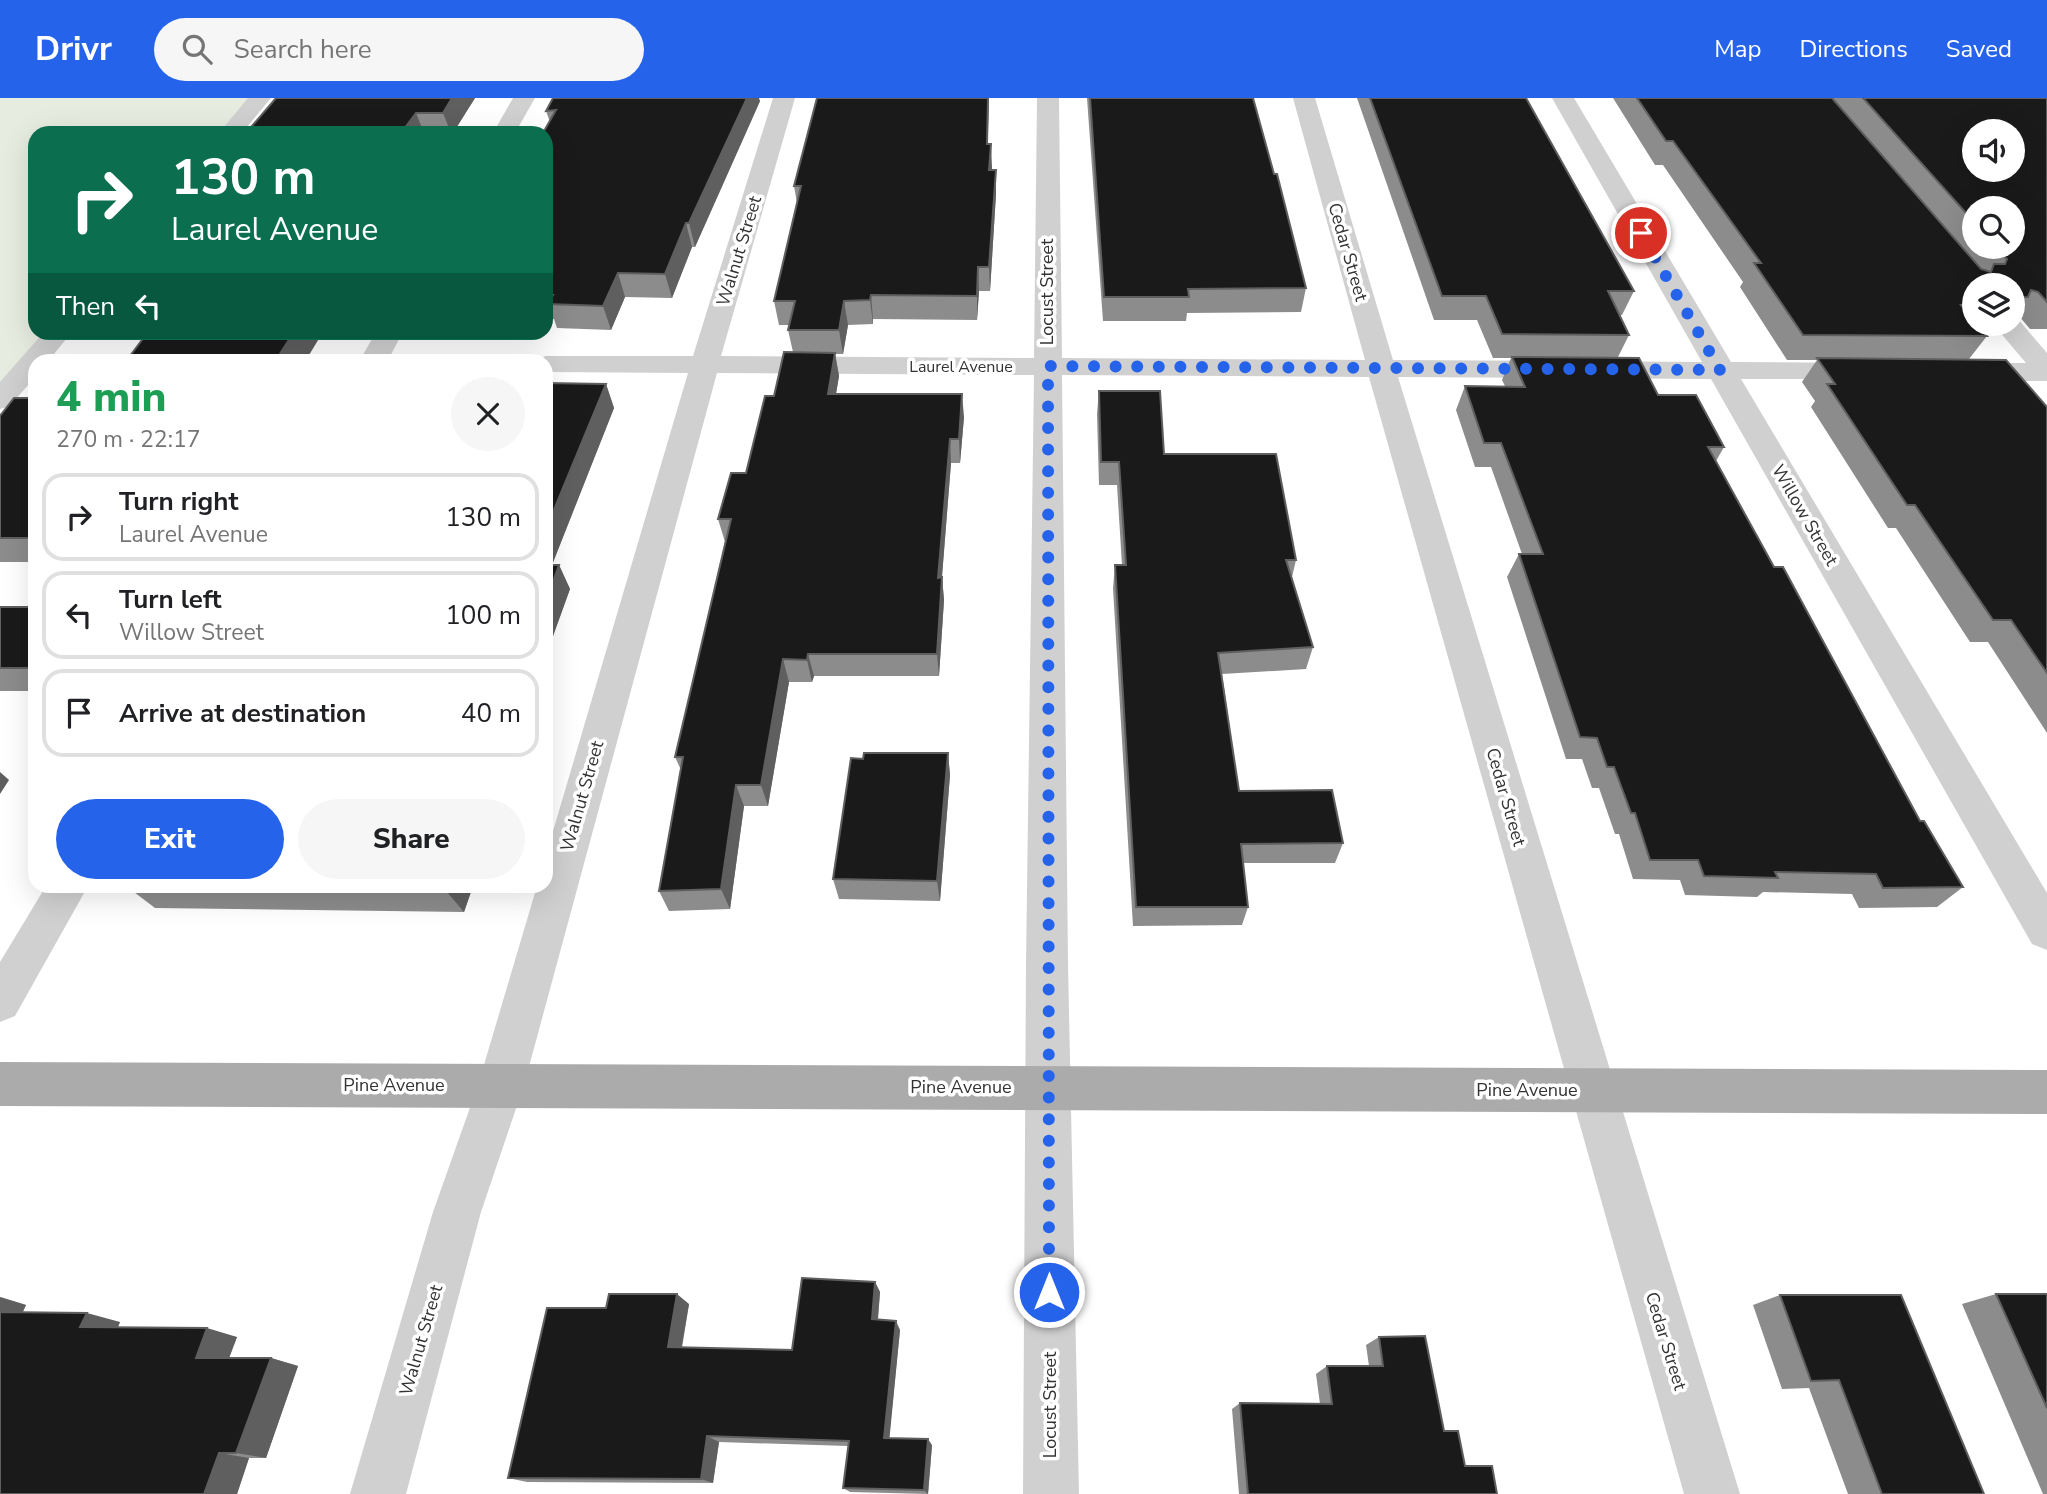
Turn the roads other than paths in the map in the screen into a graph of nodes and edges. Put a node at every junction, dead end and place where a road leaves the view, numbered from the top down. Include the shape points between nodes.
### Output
1 (260, 98) edge
2 (524, 98) edge
3 (784, 98) edge
4 (1048, 98) edge
5 (1304, 98) edge
6 (1563, 98) edge
7 (236, 126) edge
8 (508, 126) edge
9 (2017, 336) edge
10 (53, 340) edge
11 (42, 354) edge
12 (553, 364) edge
13 (705, 365) junction
14 (1048, 366) junction
15 (1380, 368) junction
16 (1720, 370) junction
17 (28, 371) edge
18 (1894, 371) edge
19 (2047, 371) edge
20 (1936, 372) edge
21 (0, 400) edge
22 (64, 893) edge
23 (2047, 931) edge
24 (0, 1002) edge
25 (0, 1084) edge
26 (501, 1085) junction
27 (1048, 1087) junction
28 (1591, 1090) junction
29 (2047, 1092) edge
30 (378, 1494) edge
31 (1051, 1494) edge
32 (1712, 1494) edge

1 - 7 street
2 - 8 street
3 - 13 street, Walnut Street
4 - 14 street, Locust Street
5 - 15 street, Cedar Street
6 - 16 street, Willow Street
9 - 19 street
10 - 11 street
12 - 13 street, Laurel Avenue
13 - 14 street, Laurel Avenue
13 - 26 street, Walnut Street
14 - 15 street, Laurel Avenue
14 - 27 street, Locust Street
15 - 16 street, Laurel Avenue
15 - 28 street, Cedar Street
16 - 18 street, Laurel Avenue
16 - 23 street, Willow Street
17 - 21 street
19 - 20 street
22 - 24 street
25 - 26 main road, Pine Avenue
26 - 27 main road, Pine Avenue
26 - 30 street, Walnut Street via 457,1212
27 - 28 main road, Pine Avenue
27 - 31 street, Locust Street
28 - 29 main road, Pine Avenue
28 - 32 street, Cedar Street

